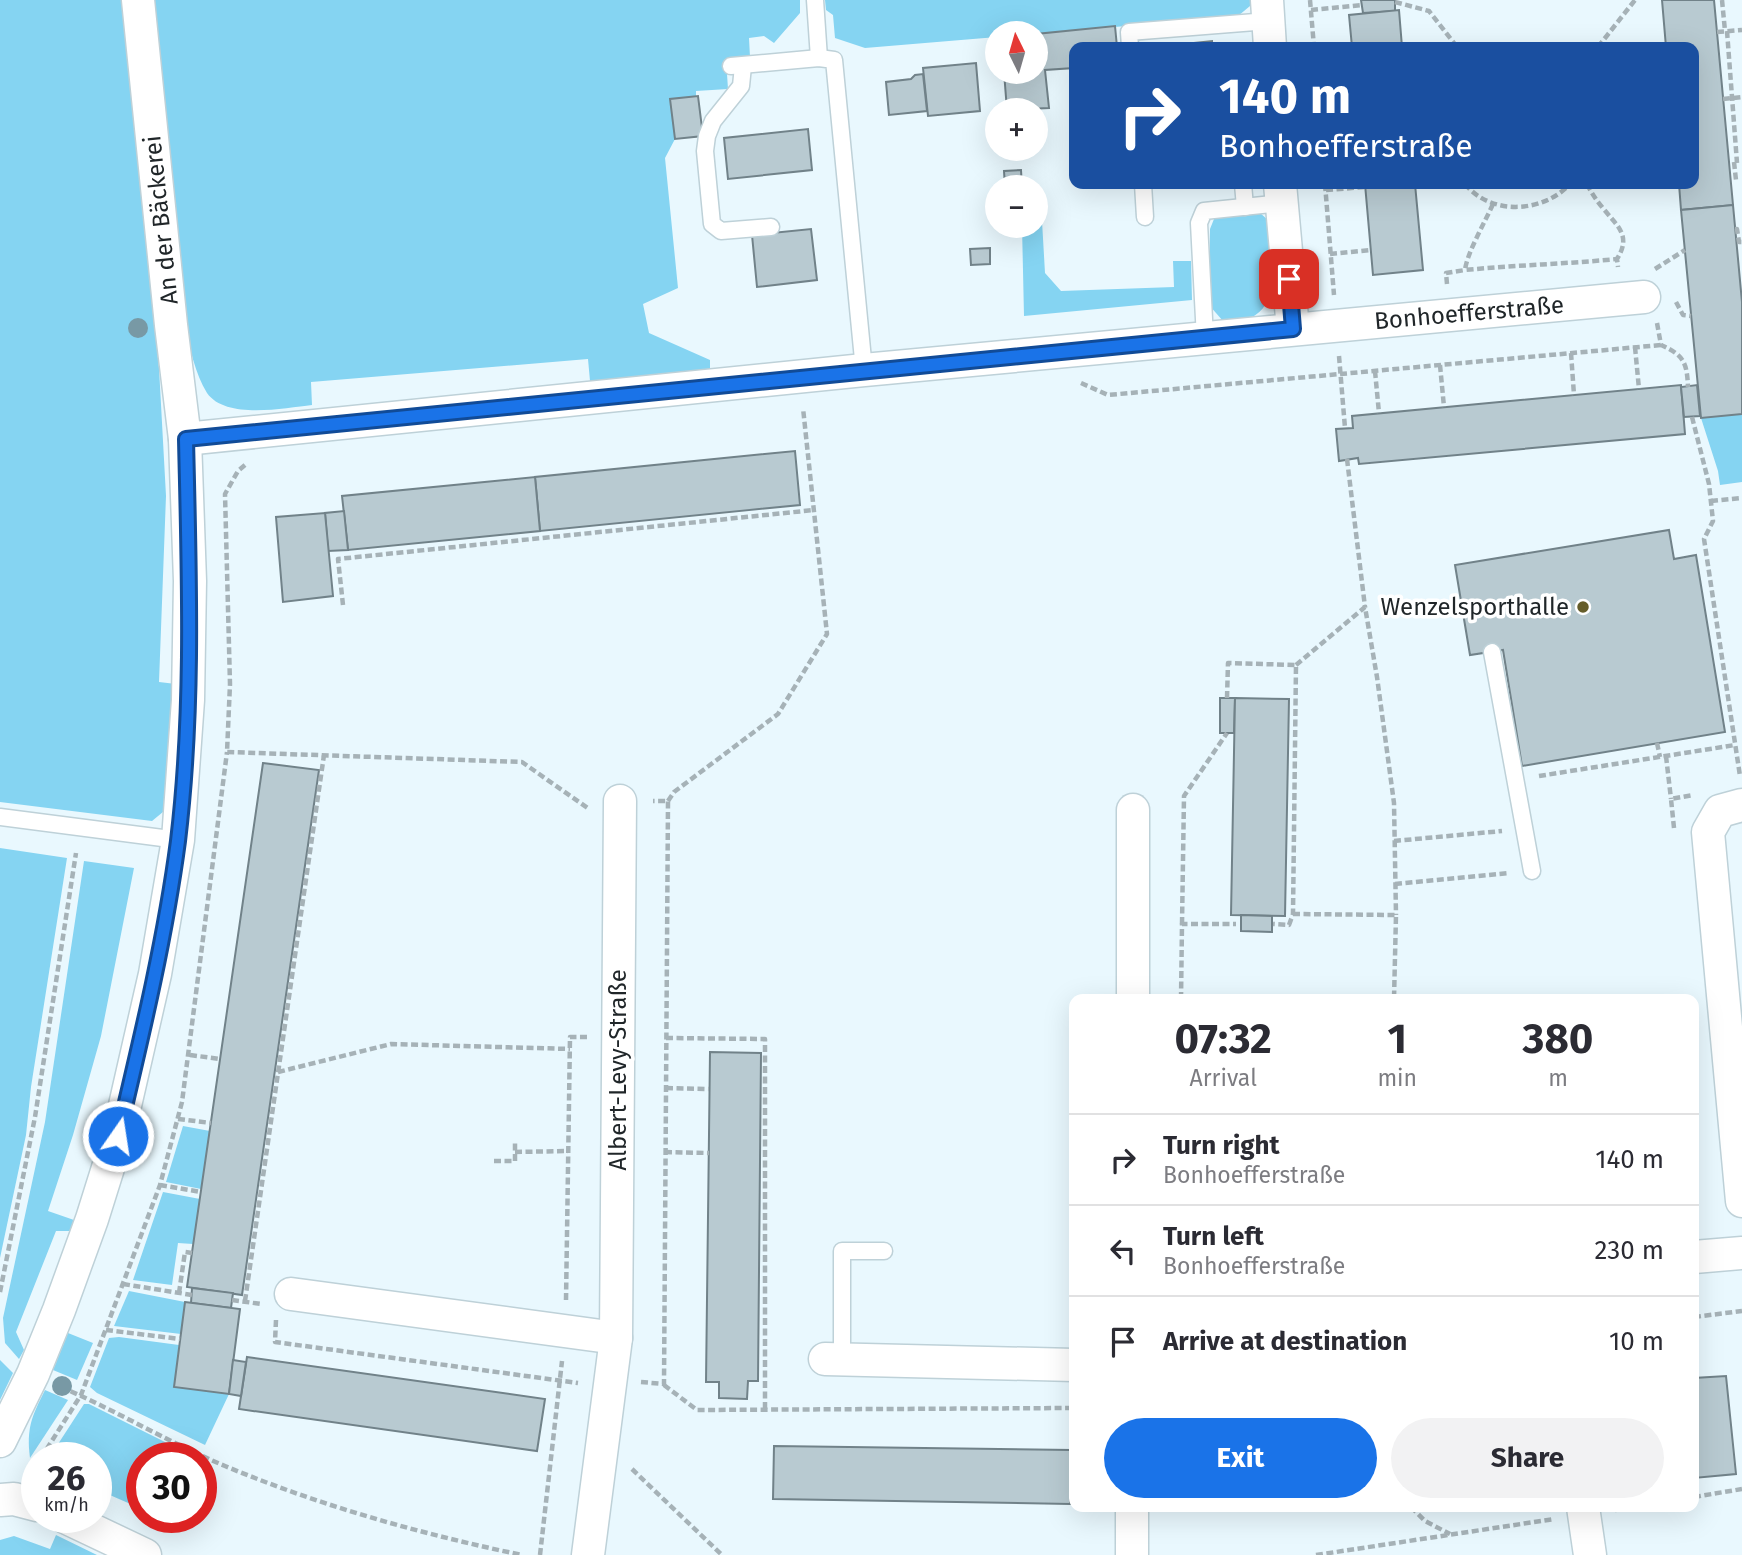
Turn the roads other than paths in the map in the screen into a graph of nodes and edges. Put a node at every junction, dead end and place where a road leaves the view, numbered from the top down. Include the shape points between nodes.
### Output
1 (138, 0) edge
2 (815, 0) edge
3 (1269, 23) edge
4 (1130, 42) edge
5 (819, 58) junction
6 (1143, 189) edge
7 (1243, 189) edge
8 (1281, 193) edge
9 (1245, 207) junction
10 (1145, 216) dead end
11 (771, 227) dead end
12 (1647, 288) road end
13 (1293, 329) junction
14 (1205, 338) junction
15 (864, 370) junction
16 (186, 439) junction
17 (1492, 652) dead end
18 (1742, 805) edge
19 (1133, 810) dead end
20 (620, 816) road end
21 (0, 817) edge
22 (178, 840) junction
23 (1532, 872) road end
24 (1133, 994) edge
25 (1733, 1013) edge
26 (1742, 1200) edge
27 (884, 1251) dead end
28 (1742, 1253) edge
29 (1699, 1257) edge
30 (278, 1305) road end
31 (617, 1338) junction
32 (833, 1359) joint
33 (1069, 1365) edge
34 (0, 1441) edge
35 (0, 1500) edge
36 (21, 1501) edge
37 (1132, 1512) edge
38 (1583, 1512) edge
39 (99, 1533) edge
40 (145, 1555) edge
41 (588, 1555) edge
42 (1132, 1555) edge
43 (1590, 1555) edge

1 - 16 street, An der Bäckerei
2 - 5 lane
3 - 4 lane via 1129,32
5 - 11 lane via 737,66 741,86 706,136 712,224 721,230
5 - 15 lane via 834,60
6 - 10 lane
7 - 9 lane
8 - 9 lane
8 - 13 street
9 - 14 lane via 1204,211 1199,223
12 - 13 street, Bonhoefferstraße
13 - 14 street, Bonhoefferstraße
14 - 15 street, Bonhoefferstraße
15 - 16 street, Bonhoefferstraße
16 - 22 street, An der Bäckerei via 188,700
17 - 23 lane
18 - 25 street via 1720,811 1708,832
19 - 24 street
20 - 31 street, Albert-Levy-Straße
21 - 22 lane
22 - 34 street, An der Bäckerei via 155,974 118,1136 60,1310
25 - 26 street
27 - 32 lane via 842,1251
28 - 29 street
30 - 31 street
31 - 41 street, Albert-Levy-Straße
32 - 33 street
35 - 36 street
37 - 42 street
38 - 43 street
39 - 40 street

